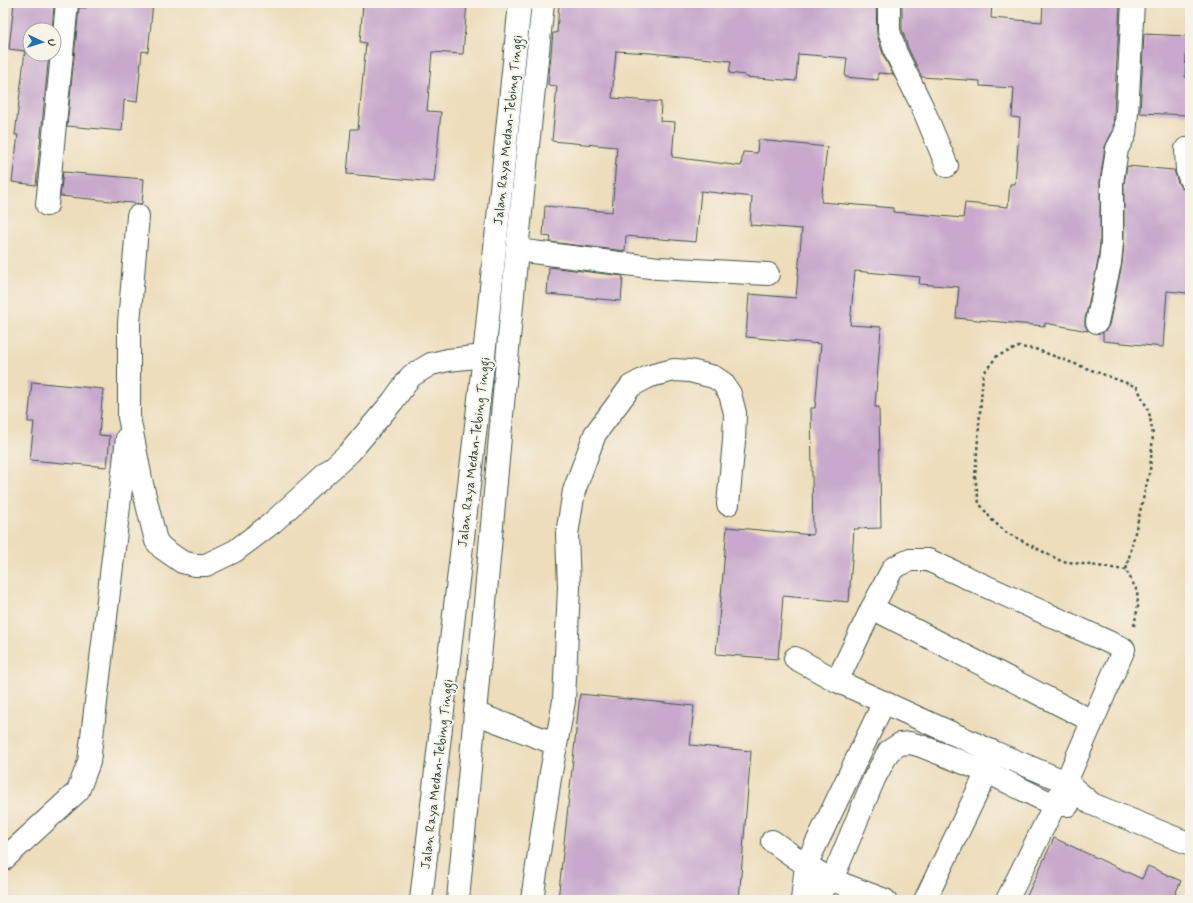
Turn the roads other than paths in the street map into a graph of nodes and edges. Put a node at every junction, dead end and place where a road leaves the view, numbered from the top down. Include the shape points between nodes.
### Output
1 (67, 3) edge
2 (520, 3) edge
3 (543, 3) edge
4 (889, 3) edge
5 (1133, 3) edge
6 (1186, 149) dead end
7 (947, 166) dead end
8 (1190, 179) edge
9 (47, 205) dead end
10 (138, 216) dead end
11 (517, 250) junction
12 (768, 274) dead end
13 (1097, 322) dead end
14 (484, 356) junction
15 (129, 417) junction
16 (728, 504) dead end
17 (872, 608) junction
18 (794, 658) dead end
19 (837, 681) junction
20 (884, 702) junction
21 (475, 713) junction
22 (1092, 721) junction
23 (556, 744) junction
24 (987, 772) junction
25 (1066, 782) junction
26 (1092, 804) junction
27 (1054, 805) junction
28 (772, 841) dead end
29 (1190, 844) edge
30 (3, 860) edge
31 (806, 865) junction
32 (832, 880) junction
33 (421, 900) edge
34 (458, 900) edge
35 (532, 900) edge
36 (802, 900) edge
37 (810, 900) edge
38 (885, 900) edge
39 (925, 900) edge
40 (1006, 900) edge

1 - 9 main road
2 - 14 main road, Jalan Raya Medan-Tebing Tinggi
3 - 11 main road, Jalan Raya Medan-Tebing Tinggi
4 - 7 main road via 889,31 896,53
5 - 13 main road via 1127,113 1124,134 1117,149 1114,166 1110,263
6 - 8 main road
10 - 15 main road via 129,323
11 - 12 main road via 658,268
11 - 21 main road, Jalan Raya Medan-Tebing Tinggi
14 - 15 main road via 431,364 410,376 393,401 350,452 272,523 235,551 206,565 195,566 182,562 156,541
14 - 33 main road, Jalan Raya Medan-Tebing Tinggi
15 - 30 main road via 89,762 78,791
16 - 23 main road via 735,413 730,394 723,383 714,377 674,370 650,376 631,386 595,434 574,491 567,534 569,587 564,701
17 - 19 main road
17 - 22 main road
17 - 22 main road via 893,568 910,560 928,560 1124,649
18 - 19 main road
19 - 20 main road
20 - 25 main road
20 - 31 main road
21 - 23 main road
21 - 34 main road, Jalan Raya Medan-Tebing Tinggi
22 - 25 main road
23 - 35 main road
24 - 27 main road
24 - 32 main road via 910,743 900,744 889,751 874,779
24 - 39 main road
25 - 26 main road
25 - 27 main road
26 - 27 main road
26 - 29 main road
27 - 40 main road
28 - 31 main road
31 - 32 main road
31 - 36 main road
32 - 37 main road
32 - 38 main road

